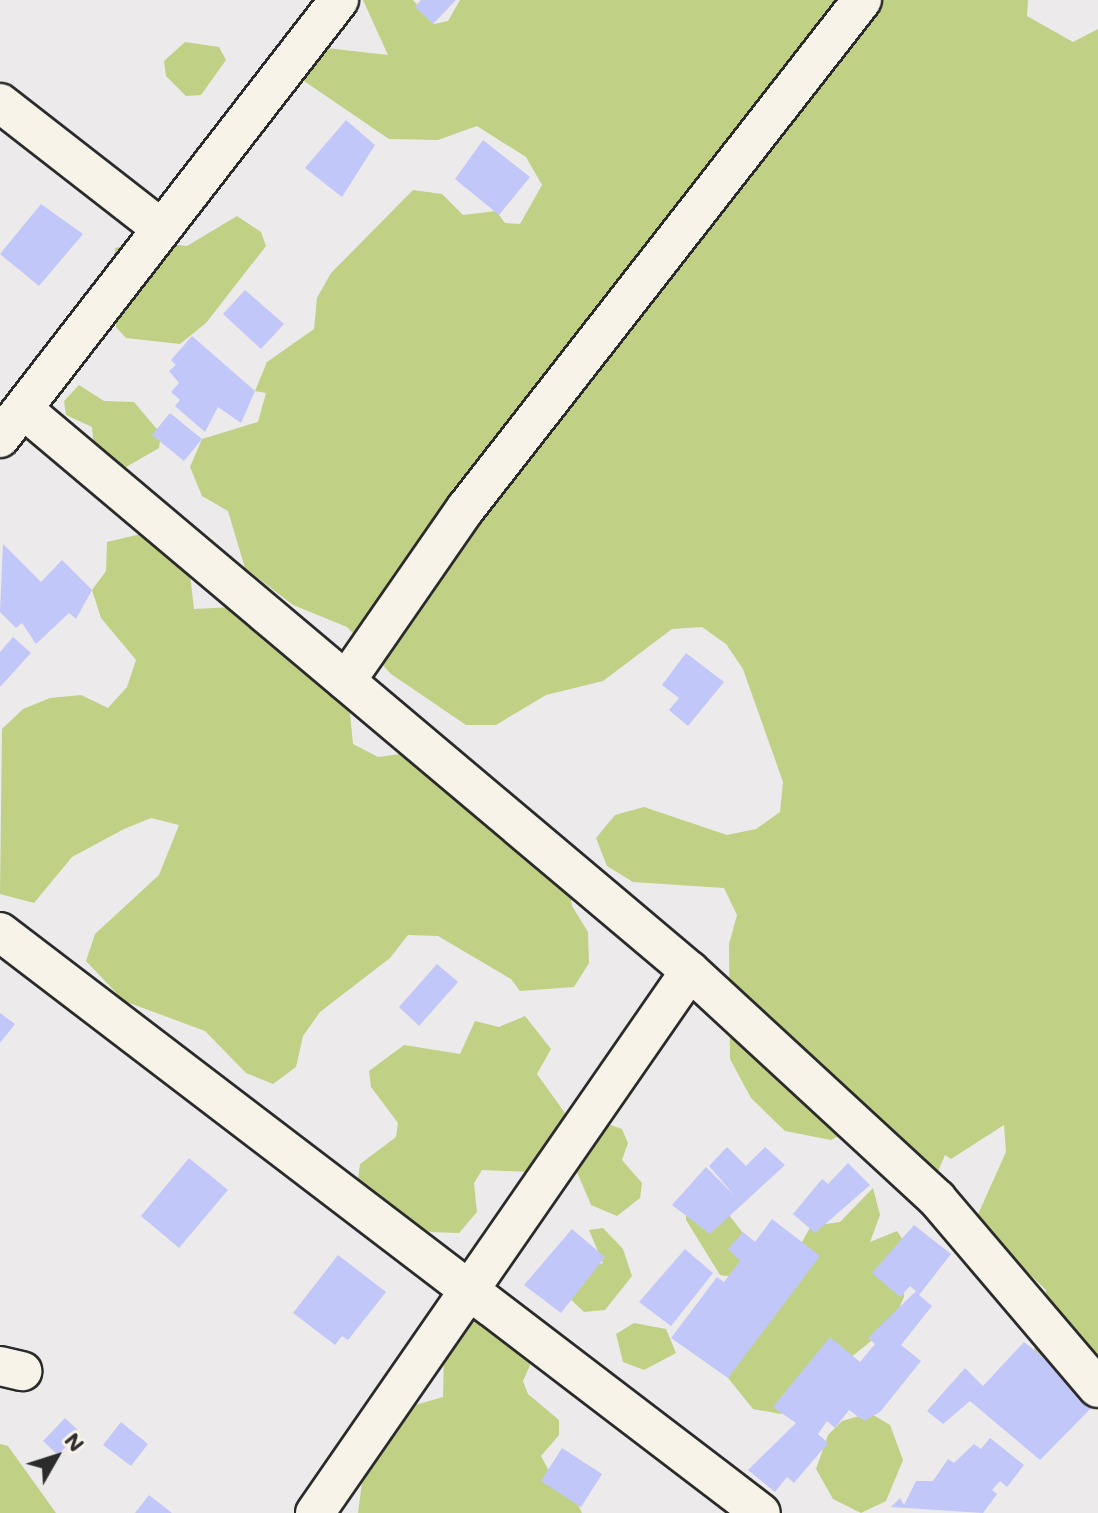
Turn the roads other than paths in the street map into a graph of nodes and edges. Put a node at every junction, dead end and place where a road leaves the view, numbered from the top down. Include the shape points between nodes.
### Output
1 (339, 0) edge
2 (862, 0) edge
3 (0, 103) edge
4 (158, 226) junction
5 (11, 424) edge
6 (346, 681) junction
7 (0, 932) edge
8 (690, 971) junction
9 (471, 1288) junction
10 (1098, 1388) edge
11 (315, 1513) edge
12 (761, 1513) edge

1 - 4 street
2 - 6 street via 466,508
3 - 4 street
4 - 5 street
5 - 6 street
6 - 8 street
7 - 9 street
8 - 9 street
8 - 10 street via 937,1199
9 - 11 street
9 - 12 street

